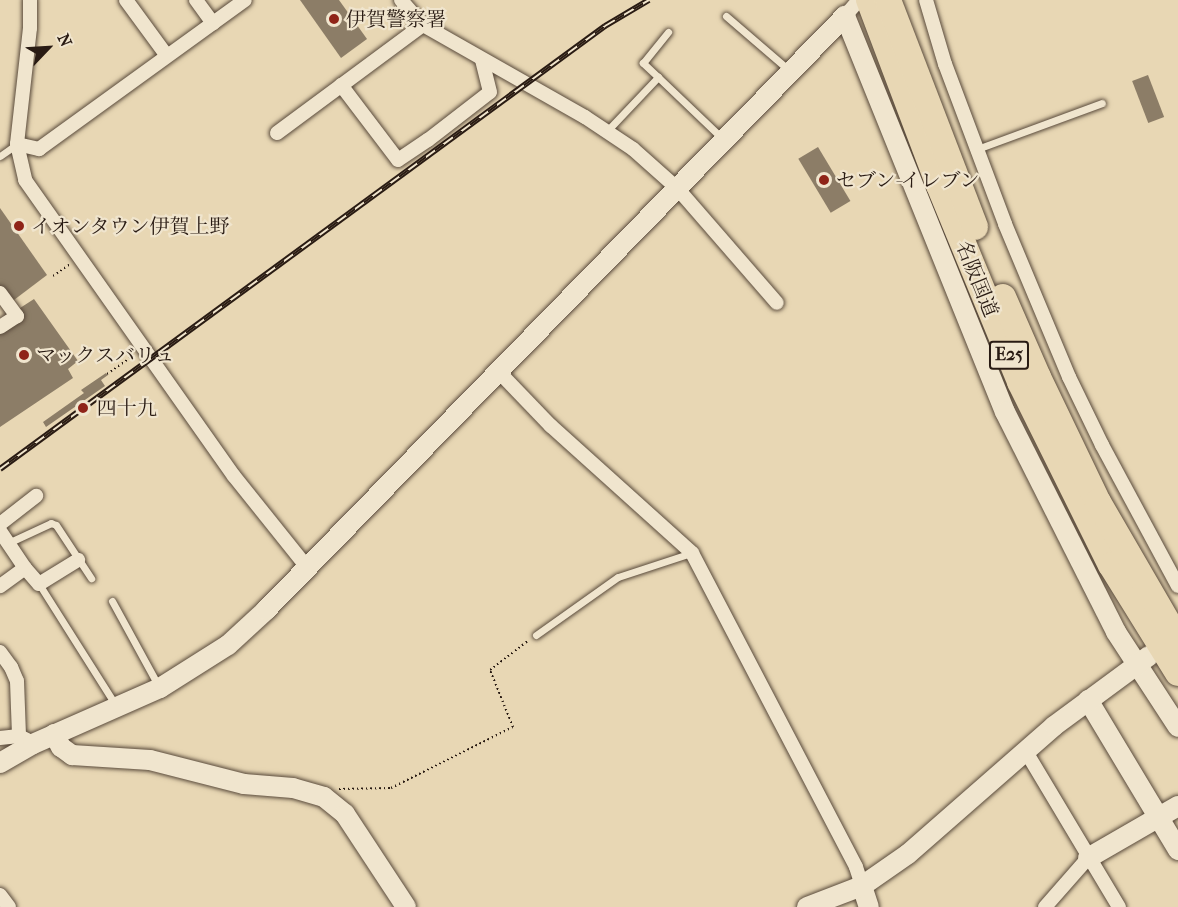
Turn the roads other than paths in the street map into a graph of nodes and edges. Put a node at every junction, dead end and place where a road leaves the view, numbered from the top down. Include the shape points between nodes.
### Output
1 (30, 0) edge
2 (126, 0) edge
3 (196, 0) edge
4 (245, 0) edge
5 (401, 0) edge
6 (926, 0) edge
7 (877, 6) edge
8 (726, 16) dead end
9 (845, 16) junction
10 (213, 23) junction
11 (423, 25) junction
12 (668, 32) dead end
13 (167, 56) junction
14 (482, 60) junction
15 (790, 71) junction
16 (658, 77) junction
17 (341, 85) junction
18 (1102, 103) dead end
19 (606, 132) junction
20 (277, 133) dead end
21 (724, 140) junction
22 (17, 144) junction
23 (977, 149) junction
24 (0, 156) edge
25 (677, 188) junction
26 (0, 293) edge
27 (777, 303) dead end
28 (0, 327) edge
29 (498, 371) junction
30 (36, 496) dead end
31 (0, 524) edge
32 (0, 531) edge
33 (8, 543) junction
34 (692, 553) junction
35 (78, 560) junction
36 (307, 567) junction
37 (25, 568) junction
38 (91, 578) dead end
39 (39, 584) junction
40 (0, 586) edge
41 (1178, 586) edge
42 (112, 601) dead end
43 (536, 635) road end
44 (1178, 640) edge
45 (0, 651) edge
46 (1142, 661) junction
47 (1178, 673) edge
48 (160, 688) junction
49 (1088, 700) junction
50 (117, 707) junction
51 (1178, 727) edge
52 (54, 734) junction
53 (0, 738) edge
54 (26, 740) junction
55 (1025, 750) junction
56 (3, 764) edge
57 (1178, 806) edge
58 (1159, 818) junction
59 (1178, 850) edge
60 (1088, 858) junction
61 (862, 886) junction
62 (0, 895) edge
63 (9, 907) edge
64 (406, 907) edge
65 (807, 907) edge
66 (869, 907) edge
67 (1045, 907) edge
68 (1119, 907) edge

1 - 22 street
2 - 13 street
3 - 10 street
4 - 10 street
5 - 11 street
6 - 23 street
7 - 9 street
7 - 44 highway, 名阪国道 / E25 via 1038,377 1098,502
7 - 47 highway, 名阪国道 / E25 via 970,262 1025,393 1112,565
8 - 15 lane
9 - 15 street
9 - 46 street via 1005,412 1077,559
10 - 13 street
11 - 14 street
11 - 17 street
12 - 16 lane via 643,63
13 - 22 street via 39,149
14 - 17 street via 490,92 398,160
14 - 19 street
15 - 21 street
16 - 19 lane
16 - 21 lane
17 - 20 street
18 - 23 lane
19 - 25 street via 633,149
21 - 25 street
22 - 24 lane
22 - 36 street via 25,180 234,476
23 - 41 street via 1069,377
25 - 27 street
25 - 29 street
26 - 28 street via 17,316
29 - 34 street via 551,426
29 - 36 street
30 - 31 street
32 - 33 street
33 - 35 lane via 51,523
33 - 37 street
34 - 43 lane via 618,577
34 - 61 street via 856,867
35 - 38 lane
35 - 39 street
36 - 48 street via 228,645
37 - 39 street
37 - 40 street
39 - 50 lane
42 - 48 lane
45 - 54 street via 17,681
46 - 49 street
46 - 51 street
48 - 50 street
49 - 55 street
49 - 58 street
50 - 52 street
52 - 54 street
52 - 64 street via 72,755 150,760 244,784 312,792 330,800 345,814
53 - 54 street
54 - 56 street
55 - 60 street
55 - 61 street via 944,824
57 - 58 street
58 - 59 street
58 - 60 street
60 - 67 street
60 - 68 street
61 - 65 street
61 - 66 street
62 - 63 street

